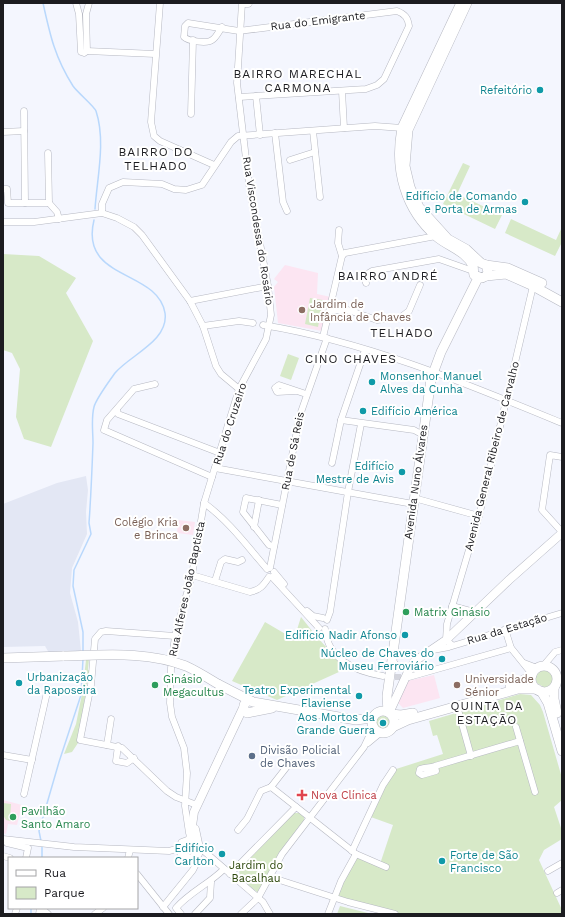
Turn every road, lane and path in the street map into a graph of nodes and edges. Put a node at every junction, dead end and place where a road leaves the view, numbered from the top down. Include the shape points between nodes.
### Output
1 (76, 3) edge
2 (88, 3) edge
3 (160, 3) edge
4 (248, 3) edge
5 (461, 3) edge
6 (468, 3) edge
7 (243, 6) edge
8 (222, 27) junction
9 (240, 31) junction
10 (193, 40) junction
11 (87, 51) junction
12 (155, 54) junction
13 (342, 90) junction
14 (256, 96) junction
15 (239, 97) junction
16 (24, 111) dead end
17 (191, 114) dead end
18 (344, 128) junction
19 (405, 129) junction
20 (24, 131) junction
21 (313, 131) junction
22 (3, 132) edge
23 (275, 134) junction
24 (260, 135) junction
25 (243, 136) junction
26 (315, 152) junction
27 (48, 153) dead end
28 (290, 160) dead end
29 (214, 165) junction
30 (3, 189) edge
31 (320, 197) dead end
32 (25, 203) junction
33 (49, 203) junction
34 (287, 211) dead end
35 (102, 213) junction
36 (59, 219) junction
37 (3, 222) edge
38 (339, 230) dead end
39 (436, 236) junction
40 (342, 256) junction
41 (479, 270) junction
42 (366, 283) dead end
43 (535, 283) junction
44 (420, 285) dead end
45 (268, 286) junction
46 (562, 295) edge
47 (190, 301) junction
48 (562, 302) edge
49 (330, 310) junction
50 (253, 323) dead end
51 (266, 325) junction
52 (204, 326) junction
53 (325, 337) junction
54 (365, 350) junction
55 (433, 372) junction
56 (156, 384) dead end
57 (239, 389) junction
58 (294, 390) dead end
59 (306, 394) junction
60 (508, 400) junction
61 (116, 410) junction
62 (341, 420) junction
63 (562, 423) edge
64 (361, 424) junction
65 (423, 435) junction
66 (220, 453) junction
67 (562, 457) edge
68 (332, 463) dead end
69 (215, 468) junction
70 (212, 478) junction
71 (287, 481) junction
72 (348, 492) junction
73 (259, 500) junction
74 (413, 501) junction
75 (204, 503) junction
76 (282, 505) junction
77 (479, 516) junction
78 (254, 527) junction
79 (561, 535) edge
80 (274, 546) junction
81 (242, 560) dead end
82 (270, 573) junction
83 (192, 575) junction
84 (215, 582) junction
85 (452, 606) junction
86 (474, 612) junction
87 (562, 613) edge
88 (325, 619) junction
89 (447, 624) junction
90 (322, 628) junction
91 (505, 629) junction
92 (455, 630) junction
93 (175, 636) junction
94 (449, 642) junction
95 (511, 648) junction
96 (562, 650) edge
97 (3, 658) edge
98 (392, 660) junction
99 (410, 667) junction
100 (536, 670) junction
101 (383, 676) tunnel mouth
102 (409, 677) tunnel mouth
103 (48, 688) dead end
104 (556, 688) junction
105 (539, 690) junction
106 (456, 706) junction
107 (249, 707) junction
108 (387, 713) junction
109 (111, 719) dead end
110 (374, 726) junction
111 (393, 727) junction
112 (516, 727) dead end
113 (562, 730) edge
114 (520, 741) junction
115 (107, 745) junction
116 (118, 746) junction
117 (562, 751) edge
118 (3, 755) edge
119 (471, 756) junction
120 (134, 758) junction
121 (32, 760) junction
122 (289, 764) dead end
123 (435, 766) dead end
124 (393, 770) dead end
125 (271, 787) junction
126 (535, 792) dead end
127 (24, 794) dead end
128 (185, 801) junction
129 (200, 801) junction
130 (296, 807) junction
131 (315, 810) junction
132 (304, 813) junction
133 (310, 818) junction
134 (238, 830) dead end
135 (3, 840) edge
136 (193, 842) junction
137 (180, 848) junction
138 (130, 850) junction
139 (354, 852) junction
140 (196, 856) junction
141 (26, 857) edge
142 (128, 857) edge
143 (562, 863) edge
144 (386, 867) dead end
145 (224, 869) junction
146 (548, 871) dead end
147 (230, 874) junction
148 (270, 877) junction
149 (211, 882) junction
150 (140, 883) edge
151 (334, 897) junction
152 (258, 898) junction
153 (163, 907) junction
154 (388, 913) edge
155 (169, 914) edge
156 (181, 914) edge
157 (195, 914) edge
158 (241, 914) edge
159 (270, 914) edge
160 (328, 914) edge
161 (395, 914) edge

1 - 11 street via 80,14 81,52
2 - 11 street
3 - 12 street
4 - 7 street
5 - 19 main road
6 - 19 main road
7 - 9 street, Rua Viscondessa do Rosário
8 - 9 street, Rua do Emigrante
8 - 10 street via 212,41
8 - 10 street, Rua do Emigrante via 186,24 184,37
9 - 13 street, Rua do Emigrante via 397,11 405,15 409,26 384,78 377,85 366,89
9 - 15 street, Rua Viscondessa do Rosário via 237,83
10 - 17 street
11 - 12 street
12 - 29 street via 151,122 154,136
13 - 14 street
13 - 18 street
14 - 15 street
14 - 24 street
15 - 25 street, Rua Viscondessa do Rosário
16 - 20 street
18 - 19 street via 384,126
18 - 21 street
19 - 39 main road via 399,146 399,167 404,189 416,214
19 - 41 main road via 405,166 410,187 419,207 440,232 468,251
20 - 22 street
20 - 32 street
21 - 23 street
21 - 26 street
23 - 24 street
23 - 34 street via 283,202
24 - 25 street
25 - 29 street via 238,136 230,142
25 - 45 street, Rua Viscondessa do Rosário
26 - 28 street
26 - 31 street
27 - 33 street
29 - 35 street via 202,185 186,190 141,182 116,184 109,188 106,194
30 - 32 street via 7,189 8,203
32 - 33 street
33 - 36 street via 57,212
35 - 36 street
35 - 47 street via 117,218 142,235
36 - 37 street
38 - 40 street via 338,242
39 - 40 street via 345,253
39 - 41 main road via 465,255
40 - 49 street, Rua de Sá Reis
41 - 42 street via 446,260 433,260 372,272 364,276
41 - 43 main road
41 - 55 main road, Avenida Nuno Álvares
43 - 46 main road
43 - 48 main road
43 - 60 street, Avenida General Ribeiro de Carvalho
44 - 49 street via 409,311 402,317 377,320 348,310
45 - 47 street
45 - 51 street, Rua Viscondessa do Rosário via 271,315
47 - 52 street
49 - 53 street, Rua de Sá Reis
50 - 52 street via 239,321
51 - 53 street
51 - 57 street, Rua do Cruzeiro via 266,339
52 - 57 street via 216,366 221,374
53 - 54 street
53 - 59 street, Rua de Sá Reis
54 - 55 street
54 - 62 street
55 - 60 street
55 - 65 main road, Avenida Nuno Álvares
56 - 61 street via 134,390
57 - 66 street, Rua do Cruzeiro
58 - 59 street
59 - 71 street, Rua de Sá Reis
60 - 63 street
60 - 77 street, Avenida General Ribeiro de Carvalho
61 - 66 street via 118,414
61 - 70 street via 107,420 104,430
62 - 64 street
62 - 68 street
64 - 65 street via 414,430
64 - 72 street
65 - 74 main road, Avenida Nuno Álvares
66 - 69 street, Rua do Cruzeiro
67 - 79 street via 550,455 542,510
69 - 70 street, Rua do Cruzeiro
69 - 71 street
70 - 75 street, Rua do Cruzeiro
71 - 72 street
71 - 76 street, Rua de Sá Reis
72 - 74 street
72 - 88 street via 330,612
73 - 76 street
73 - 78 street
73 - 78 street via 245,500 243,514
74 - 77 street
74 - 98 main road, Avenida Nuno Álvares
75 - 82 street via 231,526
75 - 83 street, Rua Alferes João Baptista
76 - 80 street, Rua de Sá Reis
77 - 85 street, Avenida General Ribeiro de Carvalho
78 - 80 street via 269,545
79 - 86 street
80 - 82 street, Rua de Sá Reis
81 - 84 street via 221,562
82 - 84 street via 257,591 250,592
82 - 88 street via 313,616
82 - 90 street
83 - 84 street
83 - 93 street, Rua Alferes João Baptista
85 - 86 street
85 - 89 street, Avenida General Ribeiro de Carvalho
86 - 92 street
87 - 91 street, Rua da Estação
88 - 90 street via 318,622
88 - 90 street via 329,625
89 - 92 street
89 - 94 street, Avenida General Ribeiro de Carvalho
90 - 101 street via 327,644 338,658 359,670
91 - 94 street, Rua da Estação
91 - 95 street
92 - 94 street
93 - 115 street via 106,631 97,635 92,685 80,740
93 - 128 street, Rua Alferes João Baptista via 170,704 172,717 184,748 187,774
94 - 99 street via 420,656
95 - 100 street via 524,663
95 - 102 street
96 - 100 street via 555,652
97 - 107 main road, bridge via 122,655 151,657 187,667 231,692
98 - 99 street via 398,667
98 - 108 main road, Avenida Nuno Álvares
99 - 108 street
100 - 104 main road via 552,667 557,673
100 - 105 main road via 532,683
100 - 108 main road via 516,684 407,714
103 - 121 street
104 - 105 main road via 548,691
104 - 113 main road via 554,702
105 - 106 main road via 518,689
105 - 117 main road via 550,707
106 - 111 main road
106 - 119 street
107 - 110 main road via 280,707 356,720
107 - 129 street via 236,726
108 - 110 main road
108 - 111 main road, Avenida Nuno Álvares via 394,720
109 - 115 street
110 - 111 main road via 389,732
110 - 131 street via 364,747
112 - 114 street
114 - 119 street
114 - 126 street
115 - 116 street
116 - 120 street
116 - 120 street via 116,761 127,762
118 - 121 street
119 - 123 street
120 - 128 street via 165,789
121 - 127 street
122 - 125 street
124 - 139 street via 383,784
125 - 130 street
125 - 134 street via 261,791 247,819
128 - 129 street via 194,804
128 - 136 street, Rua Alferes João Baptista
129 - 136 street via 192,816
130 - 132 street
130 - 147 street
131 - 132 street
131 - 133 street
132 - 133 street
133 - 139 street
133 - 148 street via 282,854
135 - 138 street
135 - 141 street via 28,848
136 - 137 street via 182,843
136 - 140 street via 199,851
136 - 145 street
137 - 138 street via 169,851
137 - 140 street via 185,858 191,859
138 - 142 street
139 - 144 street
139 - 151 street
140 - 153 street via 193,870
143 - 146 street
145 - 147 street
145 - 149 street
147 - 152 street
148 - 151 street
148 - 152 street
149 - 156 street via 188,895 176,908
149 - 157 street via 210,898
150 - 153 street
151 - 154 street
151 - 160 street
152 - 158 street
152 - 159 street
153 - 155 street
154 - 161 street

